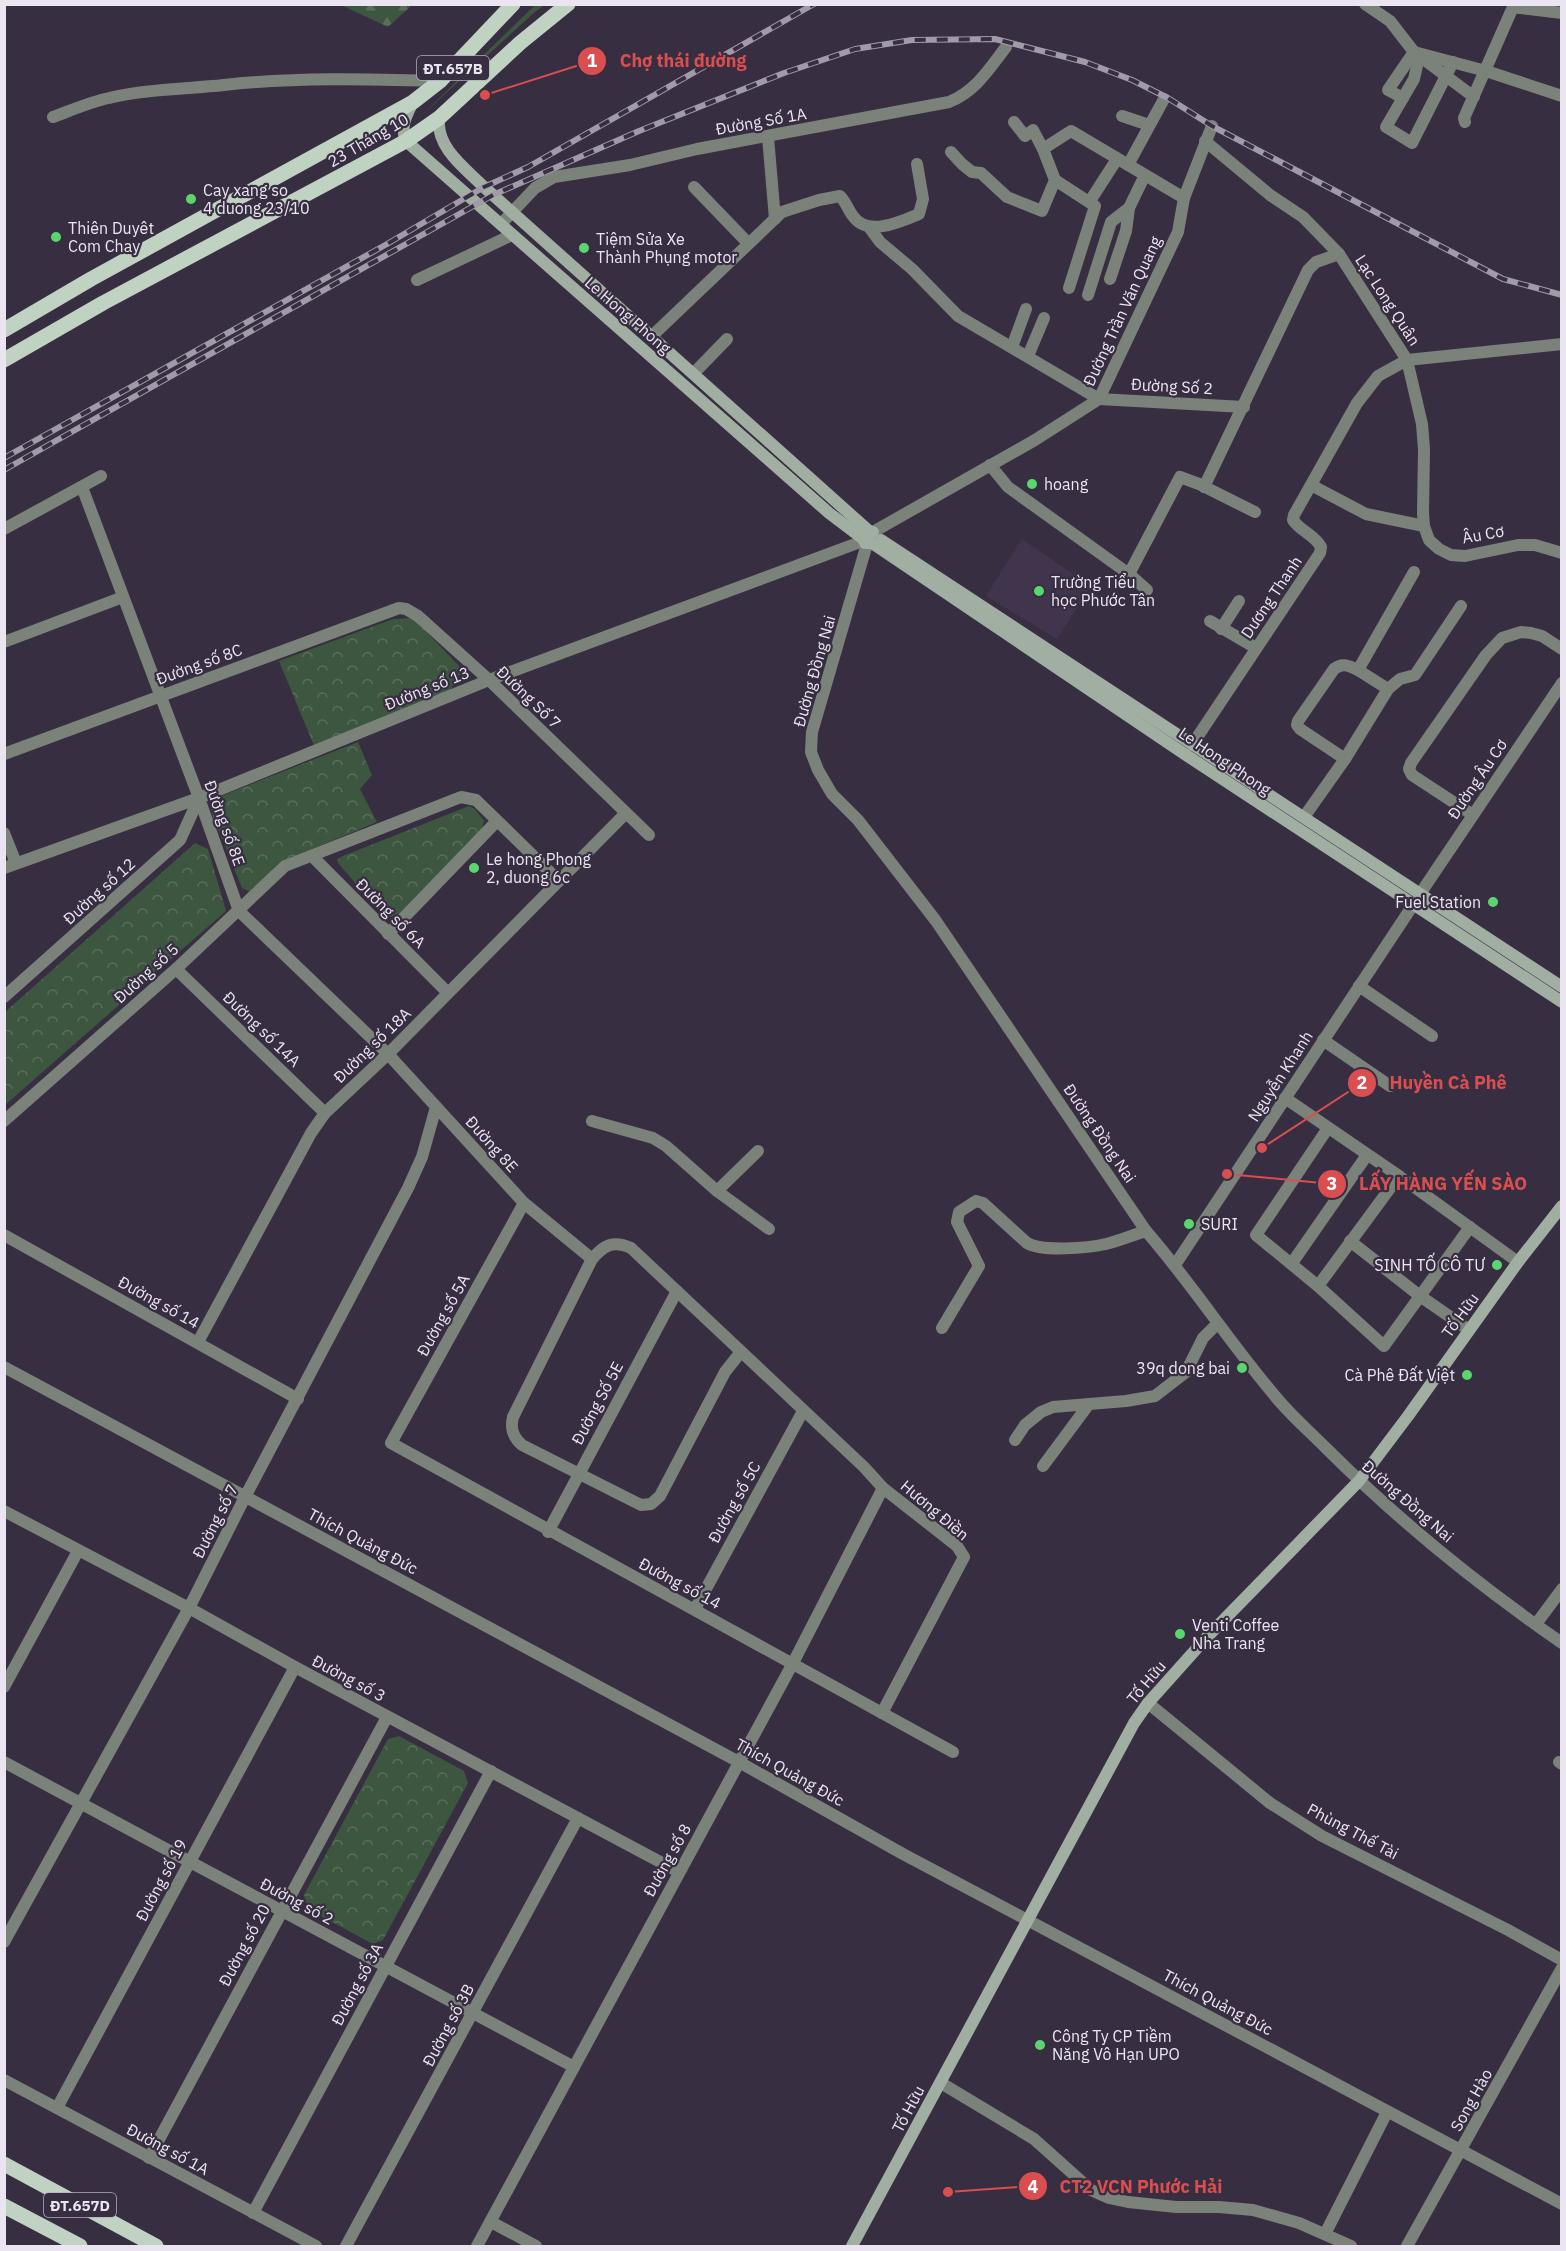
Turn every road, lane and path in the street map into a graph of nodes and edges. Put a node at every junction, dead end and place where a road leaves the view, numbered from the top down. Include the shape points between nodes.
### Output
1 (513, 4) edge
2 (568, 4) edge
3 (1365, 4) edge
4 (1562, 13) edge
5 (1006, 47) dead end
6 (1414, 52) junction
7 (1453, 62) junction
8 (1486, 71) junction
9 (1447, 75) junction
10 (440, 81) junction
11 (1562, 96) edge
12 (1474, 97) junction
13 (1403, 98) junction
14 (1164, 99) dead end
15 (413, 102) junction
16 (1122, 116) dead end
17 (53, 117) dead end
18 (439, 118) junction
19 (1014, 122) dead end
20 (1465, 122) dead end
21 (1149, 125) junction
22 (1212, 126) dead end
23 (768, 137) junction
24 (406, 141) junction
25 (1205, 141) junction
26 (1043, 149) junction
27 (951, 152) dead end
28 (1123, 162) junction
29 (917, 164) dead end
30 (1145, 175) junction
31 (1055, 180) junction
32 (694, 187) dead end
33 (1184, 198) junction
34 (1090, 201) junction
35 (1129, 208) junction
36 (512, 213) junction
37 (775, 219) junction
38 (501, 224) junction
39 (870, 227) junction
40 (512, 235) junction
41 (748, 243) junction
42 (1339, 254) junction
43 (91, 279) junction
44 (1110, 279) dead end
45 (417, 280) dead end
46 (1069, 288) dead end
47 (1088, 295) dead end
48 (103, 303) junction
49 (1026, 309) dead end
50 (1044, 318) dead end
51 (4, 330) edge
52 (652, 336) junction
53 (727, 339) dead end
54 (1562, 344) edge
55 (1012, 347) junction
56 (1028, 356) junction
57 (4, 360) edge
58 (1407, 360) junction
59 (694, 373) junction
60 (1099, 399) junction
61 (1244, 407) junction
62 (990, 465) junction
63 (100, 476) dead end
64 (1311, 485) junction
65 (82, 487) junction
66 (1204, 487) junction
67 (1255, 512) dead end
68 (1424, 526) junction
69 (4, 529) edge
70 (869, 538) junction
71 (1562, 553) edge
72 (1414, 572) dead end
73 (1128, 574) junction
74 (1147, 590) dead end
75 (123, 597) junction
76 (1239, 601) dead end
77 (1461, 606) dead end
78 (406, 609) joint
79 (1210, 621) dead end
80 (1221, 629) junction
81 (4, 642) edge
82 (1256, 648) junction
83 (1562, 649) edge
84 (1358, 670) junction
85 (489, 680) junction
86 (1562, 683) edge
87 (1388, 689) junction
88 (161, 696) junction
89 (1189, 750) junction
90 (4, 754) edge
91 (1345, 759) junction
92 (199, 798) junction
93 (625, 814) junction
94 (1473, 815) junction
95 (1304, 817) junction
96 (497, 821) junction
97 (4, 832) edge
98 (649, 835) dead end
99 (312, 856) junction
100 (10, 866) edge
101 (559, 881) junction
102 (1416, 899) junction
103 (239, 911) junction
104 (388, 934) junction
105 (176, 969) junction
106 (1359, 986) junction
107 (1562, 987) edge
108 (448, 993) junction
109 (4, 997) edge
110 (1562, 1002) edge
111 (1432, 1035) dead end
112 (1323, 1040) junction
113 (388, 1054) junction
114 (1390, 1086) dead end
115 (1285, 1098) junction
116 (436, 1107) junction
117 (326, 1113) junction
118 (592, 1120) dead end
119 (4, 1121) edge
120 (1328, 1128) junction
121 (758, 1151) dead end
122 (1367, 1155) junction
123 (1399, 1176) junction
124 (717, 1191) junction
125 (524, 1203) junction
126 (1562, 1206) edge
127 (1470, 1227) junction
128 (769, 1229) dead end
129 (1146, 1231) junction
130 (4, 1235) edge
131 (1350, 1241) junction
132 (592, 1259) junction
133 (1518, 1262) junction
134 (1292, 1263) junction
135 (1175, 1265) junction
136 (1318, 1286) junction
137 (677, 1291) junction
138 (1420, 1296) junction
139 (1217, 1324) junction
140 (942, 1328) dead end
141 (1469, 1330) junction
142 (198, 1342) junction
143 (740, 1353) junction
144 (4, 1367) edge
145 (298, 1398) junction
146 (1089, 1404) junction
147 (803, 1411) junction
148 (1015, 1440) dead end
149 (391, 1443) joint
150 (1043, 1466) dead end
151 (578, 1473) junction
152 (1359, 1481) junction
153 (883, 1488) junction
154 (245, 1497) junction
155 (4, 1511) edge
156 (548, 1532) junction
157 (78, 1551) junction
158 (1562, 1589) edge
159 (189, 1608) junction
160 (695, 1609) junction
161 (1536, 1624) junction
162 (1562, 1643) edge
163 (793, 1663) junction
164 (295, 1667) junction
165 (4, 1687) edge
166 (1148, 1703) junction
167 (882, 1713) junction
168 (387, 1717) junction
169 (953, 1752) dead end
170 (4, 1762) edge
171 (739, 1762) junction
172 (491, 1771) junction
173 (80, 1803) junction
174 (578, 1818) junction
175 (189, 1861) junction
176 (679, 1872) junction
177 (281, 1912) junction
178 (1028, 1919) junction
179 (4, 1942) edge
180 (1562, 1960) edge
181 (384, 1967) junction
182 (1562, 1968) edge
183 (473, 2014) junction
184 (574, 2067) junction
185 (4, 2080) edge
186 (941, 2083) junction
187 (57, 2108) junction
188 (1387, 2112) junction
189 (1461, 2150) junction
190 (149, 2158) junction
191 (4, 2164) edge
192 (1562, 2204) edge
193 (4, 2206) edge
194 (253, 2213) junction
195 (491, 2222) junction
196 (1325, 2234) junction
197 (80, 2247) edge
198 (156, 2247) edge
199 (316, 2247) edge
200 (346, 2247) edge
201 (477, 2247) edge
202 (536, 2247) edge
203 (852, 2247) edge
204 (1351, 2247) edge
205 (1407, 2247) edge

1 - 10 main road, 23 Tháng 10 / ĐT.657B
2 - 18 main road, 23 Tháng 10 / ĐT.657B
3 - 6 street via 1390,21
4 - 8 street via 1513,7
5 - 23 street, Đường Số 1A via 979,84 950,102
6 - 7 street
6 - 9 street
6 - 13 street via 1414,79
6 - 13 street via 1388,90
7 - 8 street
7 - 9 street
8 - 11 street
8 - 12 street
9 - 12 street
9 - 13 street via 1412,143 1386,127
10 - 15 main road, 23 Tháng 10 / ĐT.657B
10 - 17 street via 341,78 197,86 111,97
12 - 20 street
14 - 21 street
15 - 24 main road via 403,124
15 - 43 main road, 23 Tháng 10 / ĐT.657B
16 - 21 street
18 - 24 main road, 23 Tháng 10 / ĐT.657B
18 - 36 main road, Le Hong Phong via 445,146
19 - 26 street via 1025,136 1033,130
21 - 28 street
22 - 25 street, Đường Trần Văn Quang
23 - 36 street, Đường Số 1A via 554,177 535,188
23 - 37 street
24 - 38 main road, Le Hong Phong
24 - 48 main road, 23 Tháng 10 / ĐT.657B
25 - 33 street, Đường Trần Văn Quang
25 - 42 street via 1269,195 1303,217
26 - 28 street via 1071,131
26 - 31 street
27 - 31 street via 1007,197 1042,211
28 - 30 street
28 - 34 street
29 - 39 street via 923,199 919,214 897,223
30 - 33 street
30 - 35 street
31 - 34 street
32 - 41 street
33 - 60 street, Đường Trần Văn Quang via 1178,232
34 - 46 street via 1095,206
35 - 44 street via 1126,231
35 - 47 street via 1111,222
36 - 38 street, Đường Số 1A
36 - 52 main road, Le Hong Phong
37 - 39 street via 799,205 840,196 853,217
37 - 41 street
38 - 40 main road, Le Hong Phong
39 - 55 street via 958,316
40 - 45 street
40 - 70 main road, Le Hong Phong via 829,513
41 - 52 street
42 - 58 street, Lạc Long Quân
42 - 61 street, Lạc Long Quân via 1316,262 1308,270
43 - 48 main road
43 - 51 main road, 23 Tháng 10 / ĐT.657B
48 - 57 main road, 23 Tháng 10 / ĐT.657B
49 - 55 street
50 - 56 street
52 - 59 main road, Le Hong Phong
53 - 59 street
54 - 58 street, Lạc Long Quân
55 - 56 street
56 - 60 street
58 - 64 street, Dương Thanh via 1378,376 1357,403
58 - 68 street via 1418,401 1424,449
59 - 70 main road, Le Hong Phong
60 - 61 street, Đường Số 2
60 - 62 street, Đường Trần Văn Quang
61 - 66 street, Lạc Long Quân
62 - 70 street, Đường Trần Văn Quang
62 - 73 street via 1022,497
63 - 65 street
64 - 68 street via 1366,514
64 - 82 street, Dương Thanh via 1293,520 1319,542 1320,553
65 - 69 street
65 - 75 street, Đường số 8E
66 - 67 street
66 - 73 street via 1180,477
68 - 71 street, Âu Cơ via 1429,540 1451,555 1466,556 1518,545 1535,545
70 - 85 street, Đường số 13
70 - 89 main road, Le Hong Phong
70 - 129 street, Đường Đồng Nai via 812,732 811,752 818,770 832,794 858,820 936,921
72 - 84 street
73 - 74 street
75 - 81 street
75 - 88 street, Đường số 8E
76 - 80 street
77 - 87 street via 1415,675 1400,679
78 - 85 street, Đường Số 7
78 - 88 street, Đường số 8C via 399,608
79 - 80 street
80 - 82 street
82 - 89 street, Dương Thanh
83 - 94 street via 1531,633 1502,638 1411,763 1412,775
84 - 87 street
84 - 91 street via 1345,665 1334,669 1297,725
85 - 92 street, Đường số 13
85 - 93 street, Đường Số 7
86 - 94 street, Đường Âu Cơ
87 - 91 street
88 - 90 street, Đường số 8C
88 - 92 street, Đường số 8E
89 - 95 main road, Le Hong Phong
89 - 102 main road, Le Hong Phong
91 - 95 street
92 - 100 street, Đường số 13
92 - 103 street, Đường số 8E
92 - 109 street, Đường số 12 via 180,840
93 - 98 street, Đường Số 7
93 - 101 street, Đường số 18A
94 - 102 street, Đường Âu Cơ
95 - 102 main road, Le Hong Phong
96 - 99 street, Đường số 5 via 476,800 462,797
96 - 101 street
96 - 104 street
97 - 100 street
99 - 103 street, Đường số 5 via 285,866
99 - 104 street, Đường số 6A
101 - 108 street, Đường số 18A
102 - 106 street, Nguyễn Khanh
102 - 107 main road, Le Hong Phong
102 - 110 main road, Le Hong Phong
103 - 105 street, Đường số 5
103 - 113 street, Đường số 8E
104 - 108 street, Đường số 6A
105 - 117 street, Đường số 14A
105 - 119 street, Đường số 5
106 - 111 street
106 - 112 street, Nguyễn Khanh
108 - 113 street, Đường số 18A
112 - 114 street
112 - 115 street, Nguyễn Khanh
113 - 116 street, Đường số 8E
113 - 117 street, Đường số 18A
115 - 120 street
115 - 135 street, Nguyễn Khanh
116 - 125 street, Đường 8E
116 - 145 street, Đường số 7 via 422,1157 408,1188
117 - 142 street, Đường số 18A via 311,1132
118 - 124 street via 660,1142
120 - 122 street
120 - 134 street via 1256,1235
121 - 124 street
122 - 123 street
122 - 134 street
123 - 127 street
123 - 131 street
124 - 128 street
125 - 132 street, Đường 8E
125 - 149 street, Đường số 5A
126 - 133 main road, Tố Hữu
127 - 133 street
127 - 138 street
129 - 135 street, Đường Đồng Nai
129 - 140 street via 1104,1244 1045,1249 1028,1243 976,1201 959,1212 957,1222 979,1266
130 - 142 street, Đường số 14
131 - 136 street
131 - 138 street
132 - 137 street, Hương Điền via 610,1243 621,1243
132 - 151 street via 511,1426 522,1445
133 - 141 main road, Tố Hữu
134 - 136 street
135 - 139 street, Đường Đồng Nai
136 - 138 street via 1384,1346
137 - 143 street, Hương Điền
137 - 151 street, Đường Số 5E
138 - 141 street
139 - 146 street via 1203,1338 1186,1372 1155,1396
139 - 152 street, Đường Đồng Nai via 1281,1403
141 - 152 main road, Tố Hữu
142 - 145 street, Đường số 14
143 - 147 street, Hương Điền
143 - 151 street via 725,1372 656,1500 641,1505
144 - 154 street, Thích Quảng Đức
145 - 154 street, Đường số 7
146 - 148 street via 1041,1412
146 - 150 street
147 - 153 street, Hương Điền
147 - 160 street, Đường số 5C
149 - 156 street, Đường số 14
151 - 156 street, Đường Số 5E
152 - 161 street, Đường Đồng Nai via 1455,1564
152 - 166 main road, Tố Hữu
153 - 163 street, Đường số 8
153 - 167 street, Hương Điền via 957,1546 964,1557
154 - 159 street, Đường số 7
154 - 171 street, Thích Quảng Đức
155 - 157 street, Đường số 3
156 - 160 street, Đường số 14
157 - 159 street, Đường số 3
157 - 165 street
158 - 161 street
159 - 164 street, Đường số 3
159 - 173 street, Đường số 7
160 - 163 street, Đường số 14
161 - 162 street, Đường Đồng Nai
163 - 167 street, Đường số 14
163 - 171 street, Đường số 8
164 - 168 street, Đường số 3
164 - 175 street, Đường số 19
166 - 178 main road, Tố Hữu
166 - 180 street, Phùng Thế Tài via 1296,1820
167 - 169 street, Đường số 14
168 - 172 street, Đường số 3
168 - 177 street, Đường số 20
170 - 173 street, Đường số 2
171 - 176 street, Đường số 8
171 - 178 street, Thích Quảng Đức
172 - 174 street, Đường số 3
172 - 181 street, Đường số 3A
173 - 175 street, Đường số 2
173 - 179 street, Đường số 7
174 - 176 street, Đường số 3
174 - 183 street, Đường số 3B
175 - 177 street, Đường số 2
175 - 187 street, Đường số 19
176 - 184 street, Đường số 8
177 - 181 street, Đường số 2
177 - 190 street, Đường số 20
178 - 186 main road, Tố Hữu
178 - 188 street, Thích Quảng Đức
181 - 183 street, Đường số 2
181 - 194 street, Đường số 3A
182 - 189 street, Song Hào
183 - 184 street, Đường số 2
183 - 200 street, Đường số 3B
184 - 195 street, Đường số 8
185 - 187 street, Đường số 1A
186 - 196 street via 1034,2139 1091,2190 1109,2198 1166,2206 1253,2210
186 - 203 main road, Tố Hữu
187 - 190 street, Đường số 1A
188 - 189 street, Thích Quảng Đức
188 - 196 street
189 - 192 street, Thích Quảng Đức
189 - 205 street, Song Hào
190 - 194 street, Đường số 1A
191 - 198 main road, ĐT.657D
193 - 197 main road, ĐT.657D
194 - 199 street, Đường số 1A
195 - 201 street, Đường số 8
195 - 202 street
196 - 204 street

